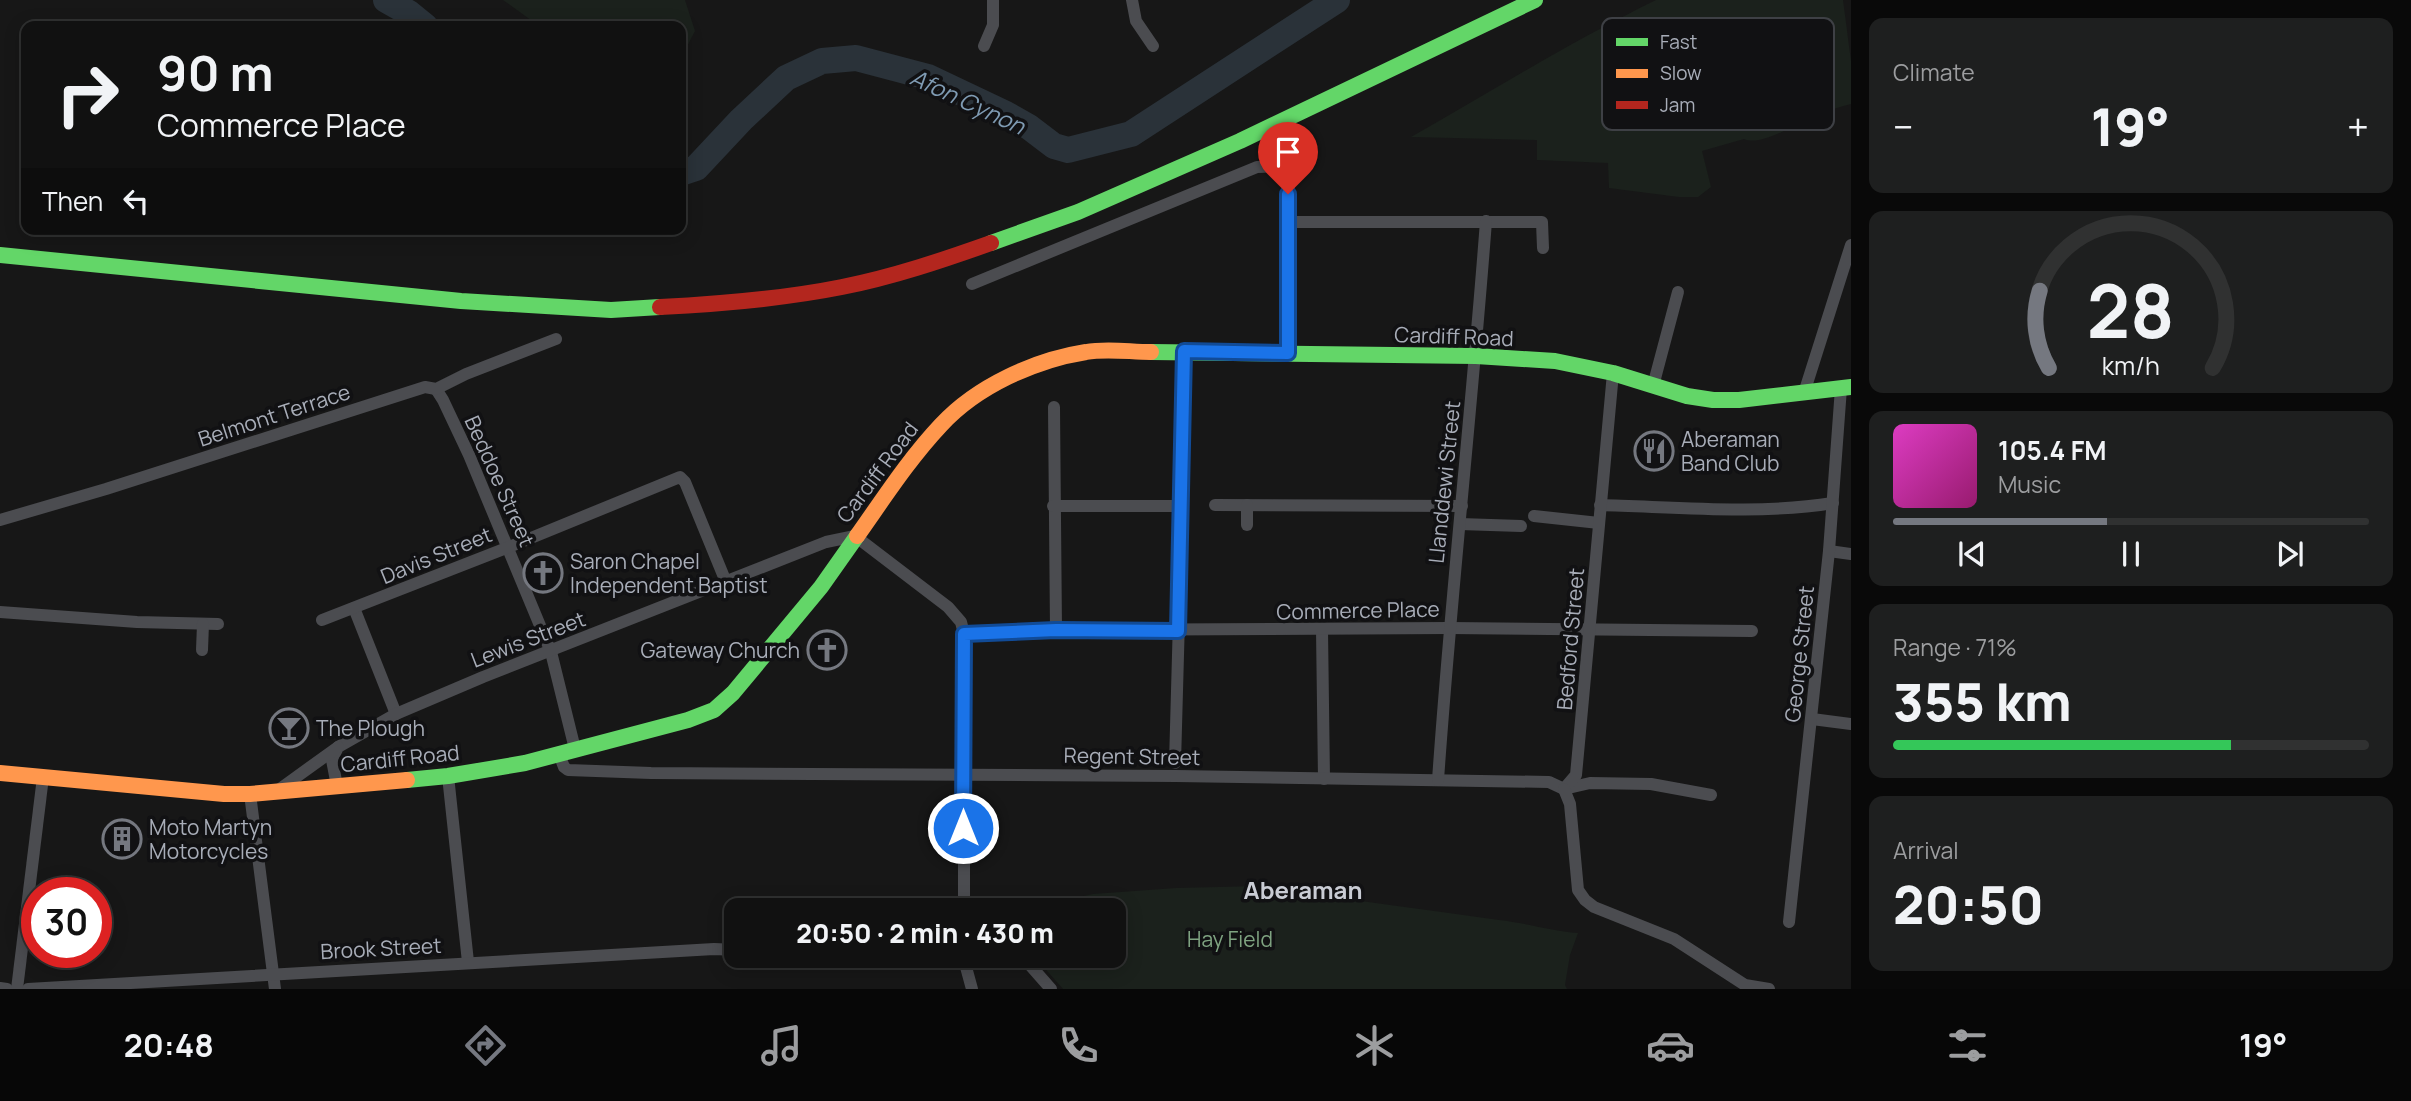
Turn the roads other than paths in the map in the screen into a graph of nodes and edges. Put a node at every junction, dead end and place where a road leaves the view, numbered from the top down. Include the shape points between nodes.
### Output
1 (993, 0) edge
2 (1132, 0) edge
3 (1535, 0) edge
4 (984, 46) dead end
5 (1153, 46) dead end
6 (1288, 222) junction
7 (1486, 222) junction
8 (1851, 245) edge
9 (1543, 248) dead end
10 (0, 255) edge
11 (972, 284) dead end
12 (1678, 292) dead end
13 (556, 339) dead end
14 (1184, 351) junction
15 (1288, 353) junction
16 (1476, 356) junction
17 (1614, 373) junction
18 (1653, 386) junction
19 (1846, 388) edge
20 (436, 389) junction
21 (1804, 393) junction
22 (1054, 407) dead end
23 (1833, 503) junction
24 (1215, 505) dead end
25 (1247, 505) junction
26 (1600, 505) junction
27 (1054, 506) junction
28 (1181, 506) junction
29 (1462, 506) junction
30 (1534, 516) dead end
31 (0, 520) edge
32 (1599, 523) junction
33 (1460, 524) junction
34 (1247, 525) dead end
35 (1521, 526) dead end
36 (855, 536) junction
37 (509, 547) junction
38 (1829, 551) junction
39 (1851, 554) edge
40 (726, 582) junction
41 (354, 608) junction
42 (0, 612) edge
43 (322, 620) dead end
44 (203, 624) junction
45 (218, 624) dead end
46 (1448, 628) junction
47 (1591, 628) junction
48 (1056, 630) junction
49 (1322, 630) junction
50 (1178, 631) junction
51 (1752, 631) dead end
52 (964, 634) junction
53 (202, 650) dead end
54 (551, 652) junction
55 (396, 714) junction
56 (1812, 719) junction
57 (1851, 724) edge
58 (338, 747) junction
59 (575, 749) junction
60 (559, 754) junction
61 (1175, 763) dead end
62 (0, 773) edge
63 (962, 774) junction
64 (448, 776) junction
65 (43, 777) junction
66 (1324, 779) junction
67 (1438, 779) junction
68 (337, 786) junction
69 (1564, 789) junction
70 (276, 792) junction
71 (250, 794) junction
72 (1711, 795) dead end
73 (964, 898) edge
74 (1789, 922) dead end
75 (724, 949) edge
76 (468, 962) junction
77 (966, 968) edge
78 (1033, 968) edge
79 (273, 974) junction
80 (0, 988) edge
81 (7, 989) edge
82 (17, 989) edge
83 (28, 989) edge
84 (275, 989) edge
85 (972, 989) edge
86 (1051, 989) edge
87 (1769, 989) edge

1 - 4 street via 993,25
2 - 5 street via 1136,21
3 - 10 main road via 1240,141 1078,212 937,262 842,287 723,304 611,310 461,301
6 - 7 street
6 - 11 street via 1288,160 1257,167
6 - 15 street
7 - 9 street via 1542,222
7 - 16 street, Llanddewi Street
8 - 21 street
12 - 18 street
13 - 20 street, Belmont Terrace
14 - 15 main road, Cardiff Road
14 - 28 street
14 - 36 main road, Cardiff Road via 1089,351 1044,361 988,386 942,423
15 - 16 main road, Cardiff Road
16 - 17 main road, Cardiff Road via 1555,361
16 - 29 street, Llanddewi Street
17 - 18 main road, Cardiff Road
17 - 26 street, Bedford Street
18 - 21 main road, Cardiff Road via 1713,400
19 - 21 main road, Cardiff Road
19 - 23 street, George Street
20 - 31 street, Belmont Terrace via 425,387
20 - 37 street, Beddoe Street
22 - 27 street
23 - 26 street via 1768,509
23 - 38 street, George Street
24 - 25 street
25 - 29 street
25 - 34 street
26 - 32 street, Bedford Street
27 - 28 street
27 - 48 street
28 - 50 street
29 - 33 street, Llanddewi Street
30 - 32 street
32 - 47 street, Bedford Street
33 - 35 street
33 - 46 street, Llanddewi Street
36 - 40 street, Lewis Street via 826,542
36 - 52 street via 948,607 961,622
36 - 59 main road, Cardiff Road via 821,587 714,710
37 - 40 street, Davis Street via 680,477
37 - 41 street, Davis Street
37 - 54 street, Beddoe Street
38 - 39 street
38 - 56 street, George Street
40 - 54 street, Lewis Street
41 - 43 street, Davis Street
41 - 55 street
42 - 44 street
44 - 45 street
44 - 53 street
46 - 47 street, Commerce Place
46 - 49 street, Commerce Place
46 - 67 street, Llanddewi Street
47 - 51 street, Commerce Place
47 - 69 street, Bedford Street via 1576,775
48 - 50 street, Commerce Place
48 - 52 street, Commerce Place
49 - 50 street, Commerce Place
49 - 66 street
50 - 61 street
52 - 63 street
54 - 55 street, Lewis Street
54 - 59 street, Beddoe Street
55 - 58 street, Lewis Street
56 - 57 street
56 - 74 street, George Street
58 - 68 street via 332,760
58 - 70 street, Lewis Street
59 - 60 main road, Cardiff Road
60 - 63 street, Regent Street via 568,770
60 - 64 main road, Cardiff Road
62 - 65 main road, Cardiff Road
63 - 66 street, Regent Street
63 - 73 street
64 - 68 main road, Cardiff Road
64 - 76 street
65 - 71 main road, Cardiff Road
65 - 82 street
66 - 67 street, Regent Street
67 - 69 street, Regent Street via 1549,782
68 - 70 main road, Cardiff Road
69 - 72 street, Regent Street via 1590,783 1651,784
69 - 87 street via 1570,804 1578,890 1585,901 1674,939 1745,985
70 - 71 main road, Cardiff Road
71 - 79 street
75 - 76 street, Brook Street
76 - 79 street, Brook Street
77 - 85 street
78 - 86 street
79 - 83 street, Brook Street
79 - 84 street
80 - 81 street

